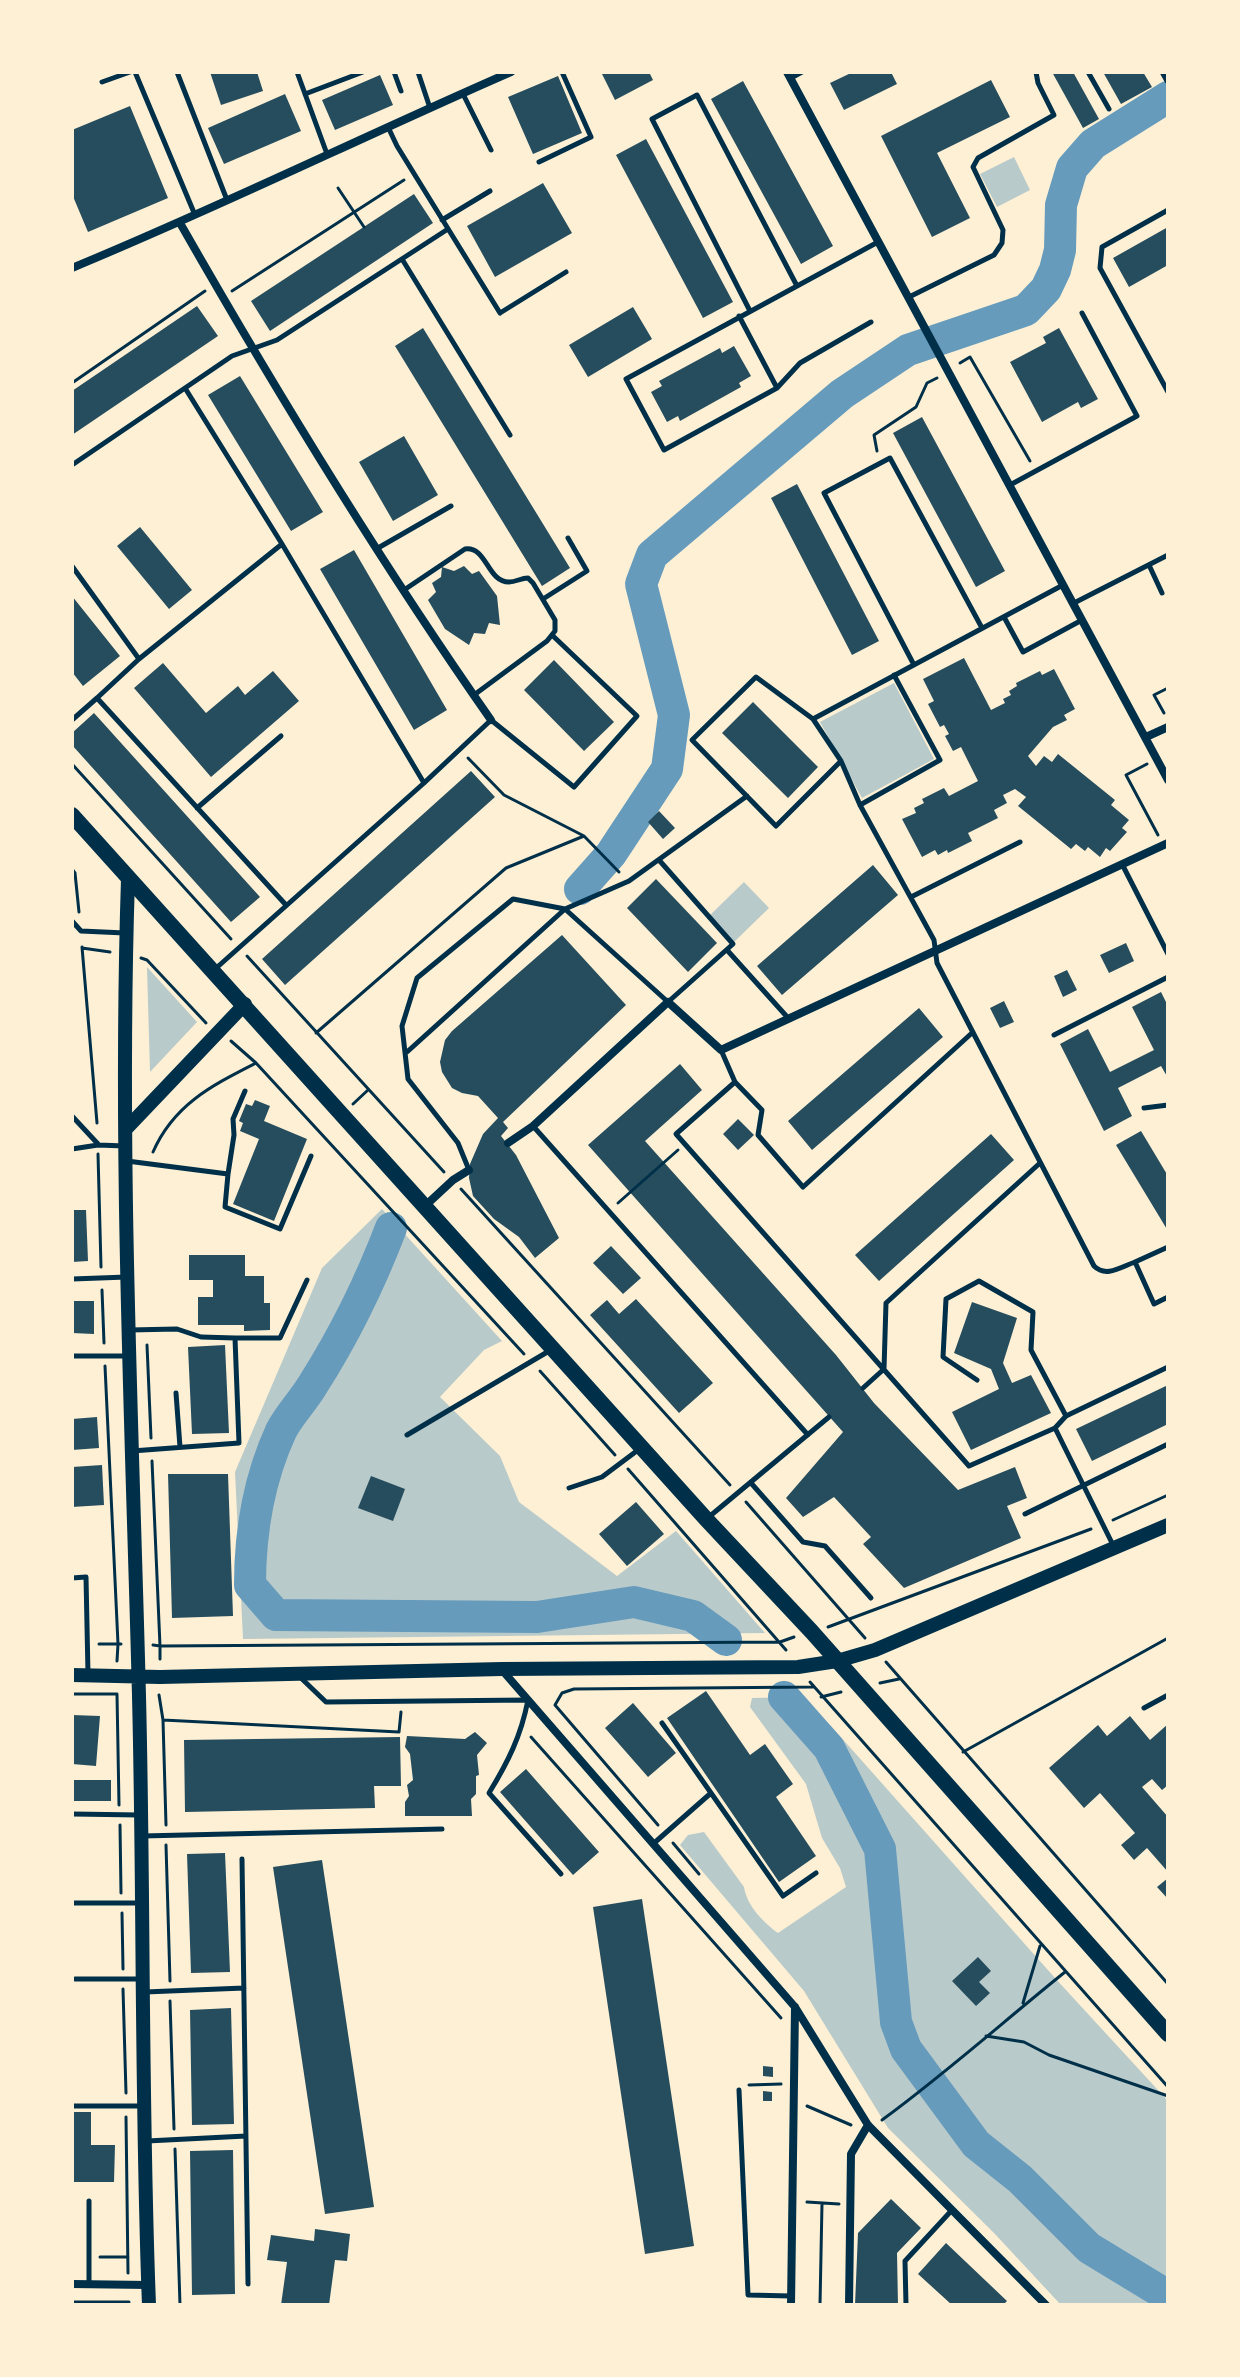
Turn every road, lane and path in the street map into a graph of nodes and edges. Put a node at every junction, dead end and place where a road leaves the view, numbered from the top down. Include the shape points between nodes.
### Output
1 (133, 72) edge
2 (177, 72) edge
3 (297, 72) edge
4 (363, 72) edge
5 (394, 72) edge
6 (418, 72) edge
7 (511, 72) edge
8 (562, 72) edge
9 (802, 72) edge
10 (1036, 72) edge
11 (1088, 72) edge
12 (1162, 72) edge
13 (789, 75) edge
14 (1167, 81) edge
15 (102, 82) dead end
16 (401, 91) dead end
17 (462, 93) junction
18 (305, 94) junction
19 (430, 108) junction
20 (1109, 109) dead end
21 (388, 126) junction
22 (491, 150) dead end
23 (327, 154) junction
24 (539, 162) dead end
25 (414, 174) junction
26 (338, 188) dead end
27 (490, 191) dead end
28 (227, 201) junction
29 (1168, 210) edge
30 (354, 212) junction
31 (196, 216) junction
32 (442, 220) junction
33 (180, 223) junction
34 (364, 227) dead end
35 (448, 229) junction
36 (879, 242) junction
37 (402, 259) junction
38 (72, 268) edge
39 (566, 272) dead end
40 (215, 284) junction
41 (797, 286) junction
42 (222, 297) junction
43 (909, 297) junction
44 (750, 311) junction
45 (1082, 313) dead end
46 (739, 316) junction
47 (871, 322) dead end
48 (251, 349) junction
49 (72, 383) edge
50 (185, 388) junction
51 (777, 388) junction
52 (1168, 392) edge
53 (510, 435) dead end
54 (72, 465) edge
55 (1010, 485) junction
56 (451, 506) dead end
57 (568, 538) dead end
58 (282, 544) junction
59 (378, 548) junction
60 (1168, 555) edge
61 (1149, 565) junction
62 (72, 566) edge
63 (1063, 585) junction
64 (404, 590) junction
65 (1162, 593) dead end
66 (543, 599) junction
67 (1073, 603) junction
68 (1004, 616) junction
69 (1082, 620) junction
70 (982, 628) junction
71 (552, 635) junction
72 (139, 659) junction
73 (914, 665) junction
74 (894, 675) junction
75 (1168, 688) edge
76 (474, 695) junction
77 (97, 698) junction
78 (813, 719) junction
79 (72, 720) edge
80 (491, 720) junction
81 (1168, 724) edge
82 (281, 736) dead end
83 (1146, 737) junction
84 (459, 749) junction
85 (1157, 759) junction
86 (841, 761) junction
87 (72, 764) edge
88 (1168, 780) edge
89 (424, 783) junction
90 (747, 796) junction
91 (860, 805) junction
92 (197, 808) junction
93 (72, 815) edge
94 (1158, 834) dead end
95 (584, 836) junction
96 (1020, 842) dead end
97 (1168, 843) edge
98 (659, 860) junction
99 (1122, 864) junction
100 (72, 869) edge
101 (619, 872) dead end
102 (128, 879) junction
103 (910, 897) junction
104 (286, 905) junction
105 (565, 909) junction
106 (72, 921) edge
107 (81, 931) junction
108 (126, 933) junction
109 (239, 947) junction
110 (82, 948) junction
111 (727, 950) junction
112 (936, 951) junction
113 (125, 954) junction
114 (1168, 954) edge
115 (214, 970) junction
116 (1168, 977) edge
117 (668, 1002) junction
118 (245, 1004) junction
119 (789, 1019) junction
120 (219, 1031) junction
121 (973, 1032) junction
122 (316, 1033) junction
123 (1054, 1035) dead end
124 (721, 1050) junction
125 (406, 1053) junction
126 (256, 1063) junction
127 (735, 1082) junction
128 (245, 1091) dead end
129 (1168, 1105) edge
130 (1144, 1108) dead end
131 (72, 1116) edge
132 (533, 1126) junction
133 (126, 1129) junction
134 (508, 1143) dead end
135 (685, 1144) junction
136 (98, 1145) junction
137 (72, 1149) edge
138 (126, 1154) junction
139 (311, 1156) dead end
140 (1040, 1163) junction
141 (148, 1164) junction
142 (469, 1170) joint
143 (228, 1174) junction
144 (453, 1180) junction
145 (425, 1206) junction
146 (609, 1211) junction
147 (1168, 1247) edge
148 (1135, 1262) junction
149 (127, 1277) junction
150 (101, 1278) junction
151 (72, 1279) edge
152 (307, 1280) dead end
153 (1168, 1297) edge
154 (128, 1330) junction
155 (146, 1330) junction
156 (235, 1338) junction
157 (553, 1348) junction
158 (72, 1356) edge
159 (105, 1356) junction
160 (129, 1356) junction
161 (531, 1361) junction
162 (1168, 1367) edge
163 (884, 1369) junction
164 (977, 1380) dead end
165 (863, 1388) dead end
166 (176, 1393) dead end
167 (1066, 1416) junction
168 (829, 1417) dead end
169 (1055, 1428) junction
170 (407, 1435) dead end
171 (808, 1435) junction
172 (1168, 1444) edge
173 (180, 1447) junction
174 (642, 1447) junction
175 (151, 1450) junction
176 (131, 1451) junction
177 (622, 1462) junction
178 (751, 1483) junction
179 (1083, 1485) junction
180 (569, 1488) dead end
181 (739, 1494) junction
182 (1168, 1495) edge
183 (1025, 1514) dead end
184 (706, 1519) junction
185 (1102, 1524) junction
186 (1168, 1525) edge
187 (1115, 1549) junction
188 (72, 1578) edge
189 (871, 1598) dead end
190 (851, 1621) junction
191 (1168, 1638) edge
192 (780, 1642) junction
193 (88, 1643) junction
194 (118, 1644) junction
195 (137, 1645) junction
196 (160, 1646) junction
197 (875, 1650) junction
198 (837, 1661) junction
199 (791, 1667) junction
200 (502, 1669) junction
201 (297, 1674) junction
202 (72, 1675) edge
203 (88, 1675) junction
204 (138, 1676) junction
205 (813, 1687) junction
206 (72, 1694) edge
207 (1168, 1695) edge
208 (528, 1700) junction
209 (401, 1707) dead end
210 (1144, 1708) dead end
211 (163, 1720) dead end
212 (662, 1723) dead end
213 (523, 1728) junction
214 (963, 1752) junction
215 (711, 1793) junction
216 (72, 1814) edge
217 (120, 1814) junction
218 (141, 1815) junction
219 (442, 1829) dead end
220 (665, 1834) junction
221 (141, 1836) junction
222 (652, 1845) junction
223 (242, 1859) dead end
224 (816, 1873) dead end
225 (561, 1874) dead end
226 (704, 1880) dead end
227 (72, 1903) edge
228 (121, 1903) junction
229 (142, 1903) junction
230 (1040, 1946) junction
231 (1065, 1972) junction
232 (75, 1979) dead end
233 (123, 1979) junction
234 (1168, 1984) edge
235 (143, 1985) junction
236 (244, 1988) junction
237 (1023, 2006) junction
238 (795, 2007) junction
239 (786, 2024) dead end
240 (1165, 2028) edge
241 (985, 2036) junction
242 (785, 2084) dead end
243 (741, 2087) joint
244 (1168, 2087) edge
245 (918, 2094) dead end
246 (1168, 2096) edge
247 (72, 2106) edge
248 (126, 2106) junction
249 (145, 2106) junction
250 (868, 2125) junction
251 (246, 2136) junction
252 (146, 2141) junction
253 (89, 2201) dead end
254 (792, 2201) junction
255 (822, 2203) junction
256 (850, 2204) junction
257 (952, 2210) junction
258 (72, 2284) edge
259 (248, 2284) dead end
260 (89, 2285) junction
261 (129, 2285) junction
262 (148, 2285) junction
263 (791, 2300) edge
264 (72, 2302) edge
265 (129, 2304) edge
266 (149, 2305) edge
267 (820, 2305) edge
268 (849, 2305) edge
269 (906, 2305) edge
270 (1046, 2305) edge

1 - 15 lane
1 - 31 lane
2 - 28 lane
3 - 18 lane
4 - 18 lane
5 - 16 lane
6 - 19 lane
7 - 17 street
8 - 24 lane via 591,137
9 - 13 lane
10 - 43 lane via 1054,115 978,158 973,167 1003,230 1002,243 994,255
11 - 20 lane
12 - 14 lane
13 - 36 street
17 - 19 street
17 - 22 lane
18 - 23 lane
19 - 21 street
21 - 23 street
21 - 25 lane
23 - 28 street
25 - 30 path
25 - 32 lane
26 - 30 path
27 - 32 lane
28 - 31 street
29 - 52 lane via 1102,247 1100,268
30 - 34 path
30 - 42 path
31 - 33 street
32 - 35 lane
33 - 38 street
33 - 40 street
35 - 37 lane
35 - 39 lane via 500,313
36 - 41 lane
36 - 43 street
37 - 48 lane via 277,340
37 - 53 lane
40 - 42 street
40 - 49 path
41 - 44 lane
41 - 44 lane via 697,95 652,119
42 - 48 street
43 - 55 street
44 - 46 lane
45 - 55 lane via 1137,416
46 - 51 lane
46 - 51 lane via 626,379 664,450
47 - 51 lane via 800,363
48 - 50 lane
48 - 59 street
50 - 54 lane
50 - 58 lane
55 - 63 street
56 - 59 lane
57 - 66 lane via 587,571
58 - 72 lane
58 - 89 lane
59 - 64 street
60 - 61 lane
61 - 65 lane
61 - 67 lane
62 - 72 lane
63 - 67 street
63 - 68 lane
64 - 66 lane via 471,549 496,576 508,582 528,578
64 - 76 street
66 - 71 lane via 555,620
67 - 69 street
68 - 69 lane via 1023,652
68 - 70 lane
69 - 83 street
70 - 73 lane
70 - 73 lane via 890,458 824,493
71 - 76 lane
71 - 80 lane via 637,716 574,787
72 - 77 lane
73 - 74 lane
74 - 78 lane
74 - 91 lane via 940,760
75 - 81 path via 1154,695
76 - 80 street
77 - 79 lane
77 - 92 lane
78 - 86 lane
78 - 90 lane via 756,677 692,740
80 - 84 lane
81 - 83 street
82 - 92 lane
83 - 85 street
84 - 89 lane
84 - 95 path via 504,795
85 - 88 street
85 - 94 path via 1126,775
86 - 90 lane via 776,826
86 - 91 lane
87 - 109 path
89 - 104 lane
90 - 98 lane
91 - 103 lane
92 - 104 lane
93 - 102 main road
95 - 101 path
95 - 122 path via 506,868
96 - 103 lane
97 - 99 street
98 - 105 lane via 629,881
98 - 111 lane via 733,944
99 - 112 street
99 - 114 lane
100 - 107 path
102 - 108 street
102 - 115 main road
103 - 112 lane
104 - 109 lane
105 - 117 lane
105 - 125 lane
105 - 125 lane via 513,899 417,978 402,1026
106 - 107 lane
107 - 108 lane
107 - 110 path
108 - 113 street
109 - 115 lane
109 - 122 path
110 - 113 path
110 - 136 path
111 - 117 lane
111 - 119 lane
112 - 119 street
112 - 121 lane via 937,963
113 - 120 path via 147,960 199,1018
113 - 133 street
115 - 118 main road
116 - 123 lane
117 - 124 street
117 - 132 street
118 - 120 street
118 - 145 main road
119 - 124 street
120 - 126 path
120 - 133 street
121 - 127 lane via 803,1187 758,1135 762,1110
121 - 140 lane
122 - 144 path
124 - 127 lane
125 - 142 lane via 408,1079 458,1143
126 - 141 path via 187,1103 164,1131
126 - 161 path
127 - 135 lane via 676,1134
128 - 143 lane via 233,1119
129 - 130 lane
131 - 136 lane
132 - 134 street
132 - 146 lane
133 - 138 street
135 - 146 path
135 - 163 lane
136 - 137 lane
136 - 138 lane
136 - 150 path
138 - 141 lane
138 - 149 street
139 - 143 lane via 280,1229 225,1207
140 - 148 lane via 1094,1266 1110,1272
140 - 163 lane via 886,1303
141 - 143 lane
142 - 144 street
144 - 145 street
144 - 181 path
145 - 157 main road
146 - 171 lane
147 - 148 lane
148 - 153 lane via 1154,1304
149 - 150 lane
149 - 154 street
150 - 151 lane
150 - 159 path
152 - 156 lane via 280,1338
154 - 155 lane
154 - 160 street
155 - 156 lane
155 - 175 path
156 - 173 lane via 239,1443
157 - 161 lane
157 - 174 main road
158 - 159 lane
159 - 160 lane
159 - 194 path
160 - 176 street
161 - 170 lane
161 - 177 path
162 - 167 lane
163 - 165 lane
163 - 169 lane via 969,1466
164 - 167 lane via 943,1357 946,1299 979,1281 1033,1312 1031,1350
166 - 173 lane
167 - 169 lane
168 - 171 lane
169 - 179 lane
171 - 178 lane
172 - 179 lane
173 - 175 lane
174 - 177 lane
174 - 184 main road
175 - 176 lane
175 - 196 path
176 - 195 street
177 - 180 lane via 602,1477
177 - 192 path
178 - 181 lane
178 - 189 lane via 803,1542 825,1546
179 - 183 lane
179 - 185 lane
181 - 184 lane
181 - 190 path
182 - 185 path
184 - 198 main road
185 - 187 lane
185 - 190 path
186 - 187 street
187 - 197 street
188 - 193 lane via 86,1577
190 - 197 path
191 - 214 path
192 - 196 path
192 - 199 path
193 - 194 path
193 - 203 lane
194 - 195 path
195 - 196 path
195 - 204 street
197 - 198 street
197 - 214 path
198 - 199 street
198 - 240 main road
199 - 200 street
199 - 205 path
200 - 201 street
200 - 208 street
201 - 204 street
201 - 208 lane via 326,1702
202 - 203 street
203 - 204 street
204 - 218 street
205 - 220 path via 562,1693 555,1705
205 - 230 path
206 - 217 path via 117,1694
207 - 210 lane
208 - 213 lane
208 - 222 street
209 - 211 path via 399,1732
212 - 215 lane
213 - 225 lane via 489,1793
213 - 239 path
214 - 234 path
215 - 220 lane
215 - 224 lane via 783,1896
216 - 217 lane
217 - 218 lane
217 - 228 path
218 - 221 street
219 - 221 lane
220 - 222 lane
220 - 226 path
221 - 229 street
222 - 238 street
223 - 236 lane
227 - 228 lane
228 - 229 lane
228 - 233 path
229 - 235 street
230 - 231 path
230 - 237 path
231 - 237 path
231 - 244 path
232 - 233 lane
233 - 235 lane
233 - 248 path
235 - 236 lane
235 - 249 street
236 - 251 lane
237 - 241 path
238 - 250 street
238 - 254 street
241 - 245 path
241 - 246 path via 1024,2042
242 - 243 path
243 - 263 lane via 748,2295
247 - 248 lane
248 - 249 lane
248 - 261 path
249 - 252 street
250 - 256 street via 851,2154
250 - 257 street
251 - 252 lane
251 - 259 lane
252 - 262 street
253 - 260 lane
254 - 255 path
254 - 263 street
255 - 256 path
255 - 267 path
256 - 268 street
257 - 269 lane via 905,2261
257 - 270 street
258 - 260 street
260 - 261 street
261 - 262 street
261 - 265 path
262 - 266 street
264 - 265 path

